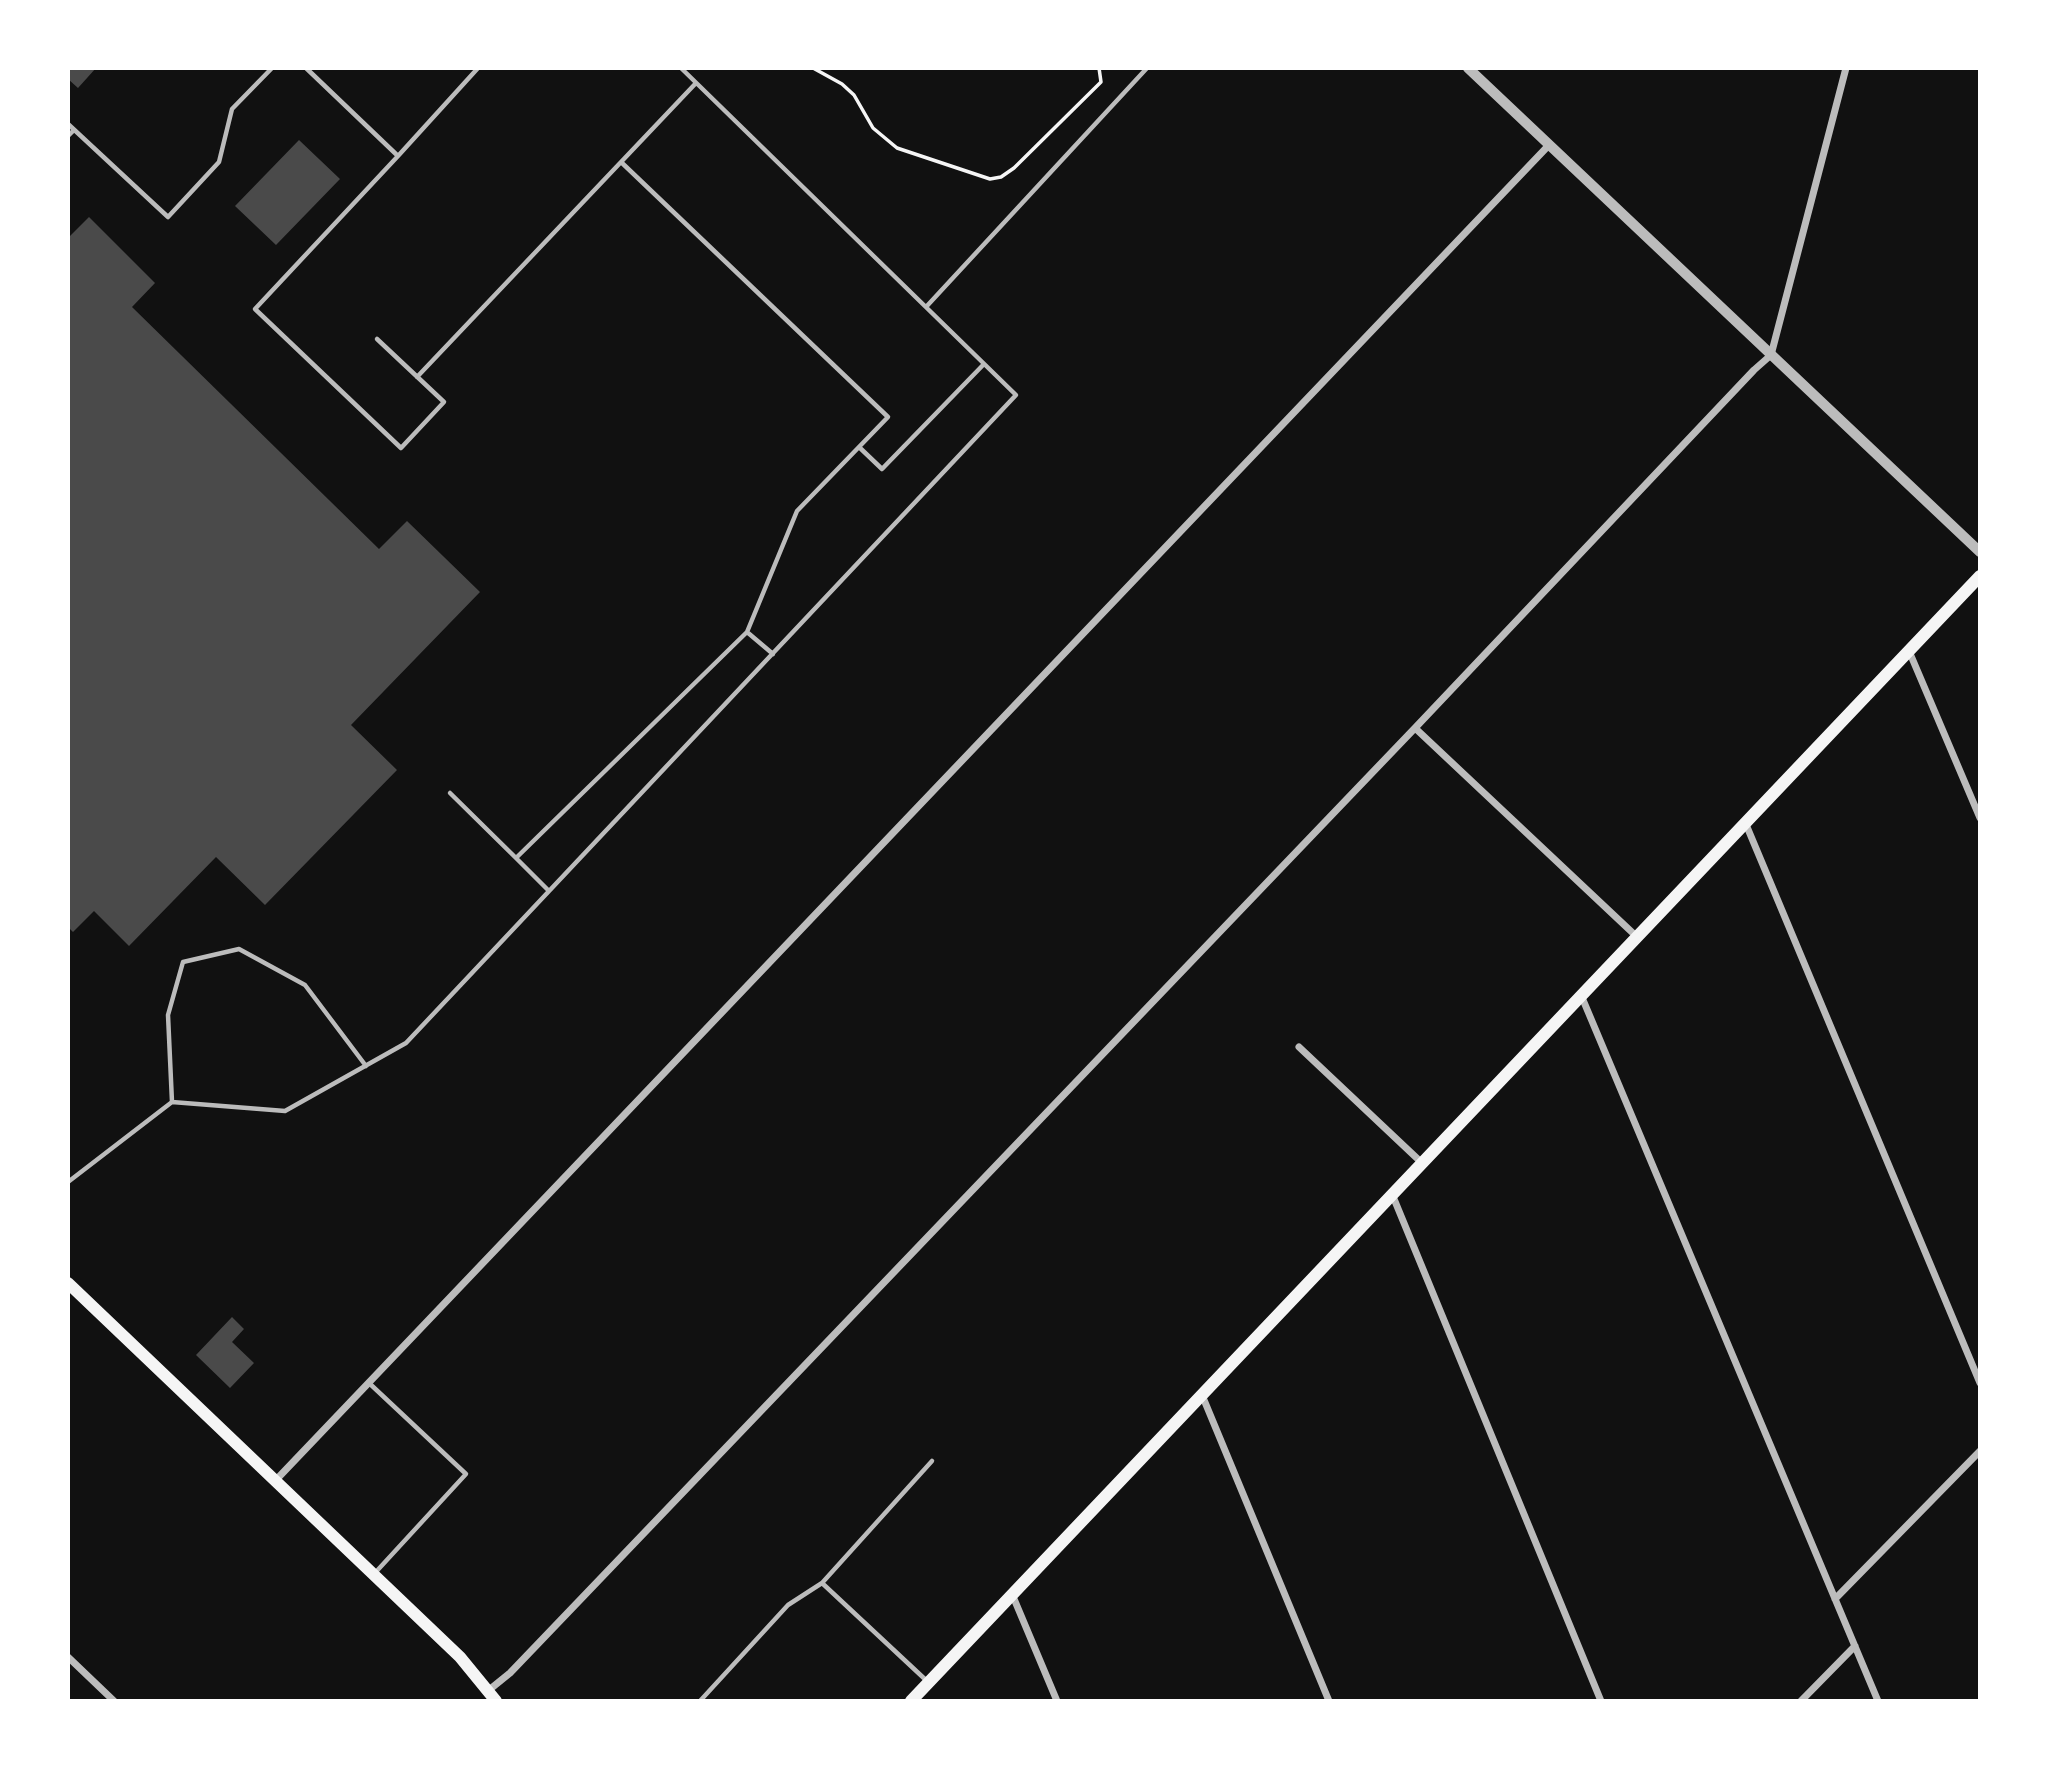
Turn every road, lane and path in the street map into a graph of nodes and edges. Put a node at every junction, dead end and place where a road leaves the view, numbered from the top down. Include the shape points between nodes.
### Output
1 (272, 68) edge
2 (306, 68) edge
3 (478, 68) edge
4 (681, 68) edge
5 (813, 68) edge
6 (1099, 68) edge
7 (1147, 68) edge
8 (1468, 68) edge
9 (1846, 68) edge
10 (696, 83) junction
11 (68, 124) edge
12 (74, 130) junction
13 (68, 136) edge
14 (1549, 145) junction
15 (398, 156) junction
16 (621, 162) junction
17 (926, 307) junction
18 (377, 339) dead end
19 (1771, 355) junction
20 (984, 364) junction
21 (417, 377) junction
22 (859, 447) junction
23 (1980, 552) edge
24 (1980, 576) edge
25 (747, 632) junction
26 (1909, 650) junction
27 (773, 653) junction
28 (1415, 728) junction
29 (450, 793) dead end
30 (1980, 818) edge
31 (1745, 822) junction
32 (516, 858) junction
33 (549, 891) junction
34 (1636, 936) junction
35 (1581, 994) junction
36 (1299, 1047) dead end
37 (366, 1066) junction
38 (172, 1102) junction
39 (1422, 1163) junction
40 (68, 1182) edge
41 (1392, 1194) junction
42 (68, 1283) edge
43 (369, 1383) junction
44 (1980, 1383) edge
45 (1202, 1395) junction
46 (1980, 1451) edge
47 (932, 1461) dead end
48 (275, 1481) junction
49 (374, 1575) junction
50 (822, 1583) junction
51 (1013, 1594) junction
52 (1835, 1599) junction
53 (1855, 1646) junction
54 (68, 1657) edge
55 (929, 1682) junction
56 (492, 1696) edge
57 (114, 1701) edge
58 (700, 1701) edge
59 (911, 1701) edge
60 (1057, 1701) edge
61 (1329, 1701) edge
62 (1601, 1701) edge
63 (1801, 1701) edge
64 (1878, 1701) edge

1 - 12 lane via 232,109 219,162 168,217
2 - 15 lane
3 - 15 lane
4 - 10 lane
5 - 6 path via 854,95 873,128 897,148 990,179 1014,168 1101,82
7 - 17 lane
8 - 14 street
9 - 19 street
10 - 16 lane
10 - 17 lane
11 - 12 lane
12 - 13 lane
14 - 19 street
14 - 43 street
15 - 21 lane via 255,309 401,448 444,401
16 - 21 lane
16 - 22 lane via 888,416
17 - 20 lane
18 - 21 lane
19 - 23 street
19 - 28 street
20 - 22 lane via 882,469
20 - 27 lane via 1016,395
22 - 25 lane via 797,511
24 - 26 main road
25 - 27 lane
25 - 32 lane
26 - 30 street
26 - 31 main road
27 - 33 lane
28 - 34 street
28 - 56 street
29 - 32 lane
31 - 34 main road
31 - 44 street
32 - 33 lane
33 - 37 lane via 407,1043
34 - 35 main road
35 - 39 main road
35 - 52 street
36 - 39 street
37 - 38 lane via 285,1111
37 - 38 lane via 305,985 239,949 183,962 168,1015
38 - 40 lane
39 - 41 main road
41 - 45 main road
41 - 62 street
42 - 48 main road
43 - 48 street
43 - 49 lane via 466,1474
45 - 51 main road
45 - 61 street
46 - 52 street
47 - 50 lane
48 - 49 main road
49 - 56 main road via 460,1657
50 - 55 lane
50 - 58 lane via 789,1605
51 - 55 main road
51 - 60 street
52 - 53 street
53 - 63 street
53 - 64 street
54 - 57 street
55 - 59 main road

